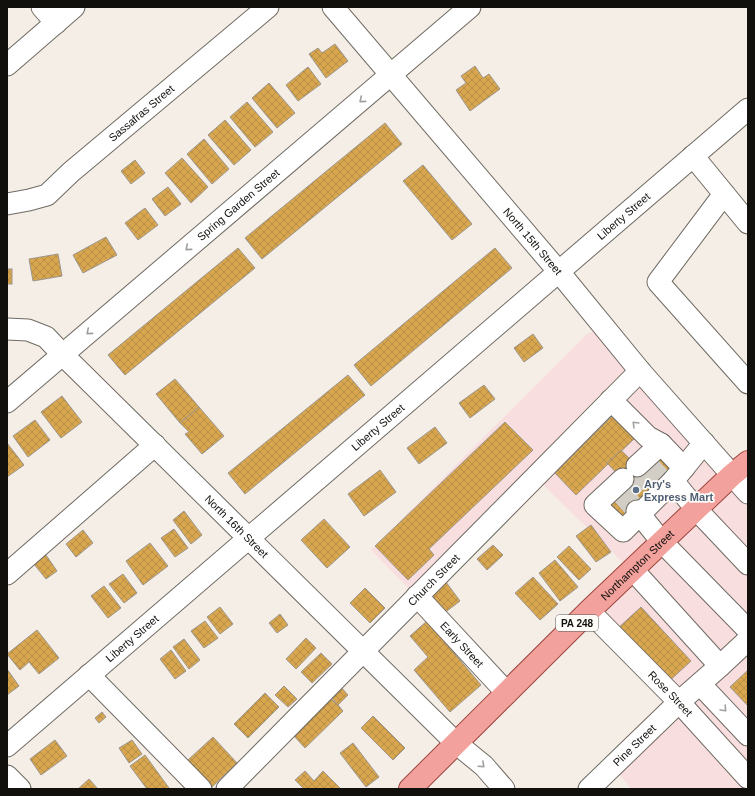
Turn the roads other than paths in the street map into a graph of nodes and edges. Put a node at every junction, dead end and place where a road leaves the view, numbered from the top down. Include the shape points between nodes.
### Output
1 (42, 7) edge
2 (74, 7) edge
3 (268, 7) edge
4 (333, 7) edge
5 (470, 7) edge
6 (56, 23) junction
7 (7, 65) edge
8 (391, 74) junction
9 (748, 109) edge
10 (693, 156) junction
11 (724, 194) junction
12 (7, 204) edge
13 (748, 223) edge
14 (559, 272) junction
15 (7, 329) edge
16 (63, 355) junction
17 (640, 371) junction
18 (748, 382) edge
19 (611, 400) junction
20 (7, 402) edge
21 (704, 443) junction
22 (661, 444) junction
23 (155, 445) junction
24 (740, 468) edge
25 (666, 486) junction
26 (748, 493) edge
27 (696, 509) junction
28 (638, 513) junction
29 (248, 538) junction
30 (662, 542) junction
31 (748, 564) edge
32 (633, 570) junction
33 (7, 574) edge
34 (417, 596) junction
35 (589, 611) junction
36 (748, 630) edge
37 (748, 640) edge
38 (363, 651) junction
39 (720, 666) junction
40 (89, 675) junction
41 (700, 684) junction
42 (507, 693) junction
43 (679, 702) junction
44 (748, 735) edge
45 (457, 744) junction
46 (7, 746) edge
47 (7, 776) edge
48 (748, 778) edge
49 (20, 789) edge
50 (202, 789) edge
51 (227, 789) edge
52 (410, 789) edge
53 (504, 789) edge
54 (589, 789) edge

1 - 6 street
2 - 6 street
3 - 12 street, Sassafras Street via 46,194
4 - 8 street, North 15th Street
5 - 8 street, Spring Garden Street
6 - 7 street
8 - 14 street, North 15th Street
8 -> 16 street, Spring Garden Street
9 - 10 street, Liberty Street
10 - 11 street
10 - 14 street, Liberty Street
11 - 13 street
11 - 18 street via 658,282
14 - 17 street, North 15th Street
14 - 29 street, Liberty Street
15 - 16 street, North 16th Street via 28,330 46,337
16 - 20 street, Spring Garden Street
16 - 23 street, North 16th Street
17 - 19 street, Church Street
17 - 21 street, North 15th Street
22 -> 19 street via 648,437
19 - 34 street, Church Street
21 - 24 street, North 15th Street
21 - 25 street
22 - 25 street
22 - 28 street via 631,476 595,505 623,531
23 - 29 street, North 16th Street
23 - 33 street
24 - 26 street, North 15th Street
24 - 27 main road, Northampton Street / PA 248
25 - 27 street
25 - 28 street
27 - 30 main road, Northampton Street / PA 248
27 - 31 street
28 - 30 street
29 - 38 street, North 16th Street
29 - 40 street, Liberty Street
30 - 32 main road, Northampton Street / PA 248
30 - 36 street
32 - 35 main road, Northampton Street / PA 248
32 - 39 street
34 - 38 street, Church Street
34 - 42 street, Early Street
35 - 42 main road, Northampton Street / PA 248
35 - 43 street, Rose Street
37 - 39 street, Pine Street
38 - 45 street, North 16th Street
38 - 51 street, Church Street
39 - 41 street, Pine Street
40 - 46 street, Liberty Street
40 - 50 street
41 - 43 street, Pine Street
41 -> 44 street
42 - 45 main road, Northampton Street / PA 248
43 - 48 street, Rose Street
43 - 54 street, Pine Street
45 - 52 main road, Northampton Street / PA 248
45 -> 53 street, North 16th Street via 484,766
47 - 49 street

